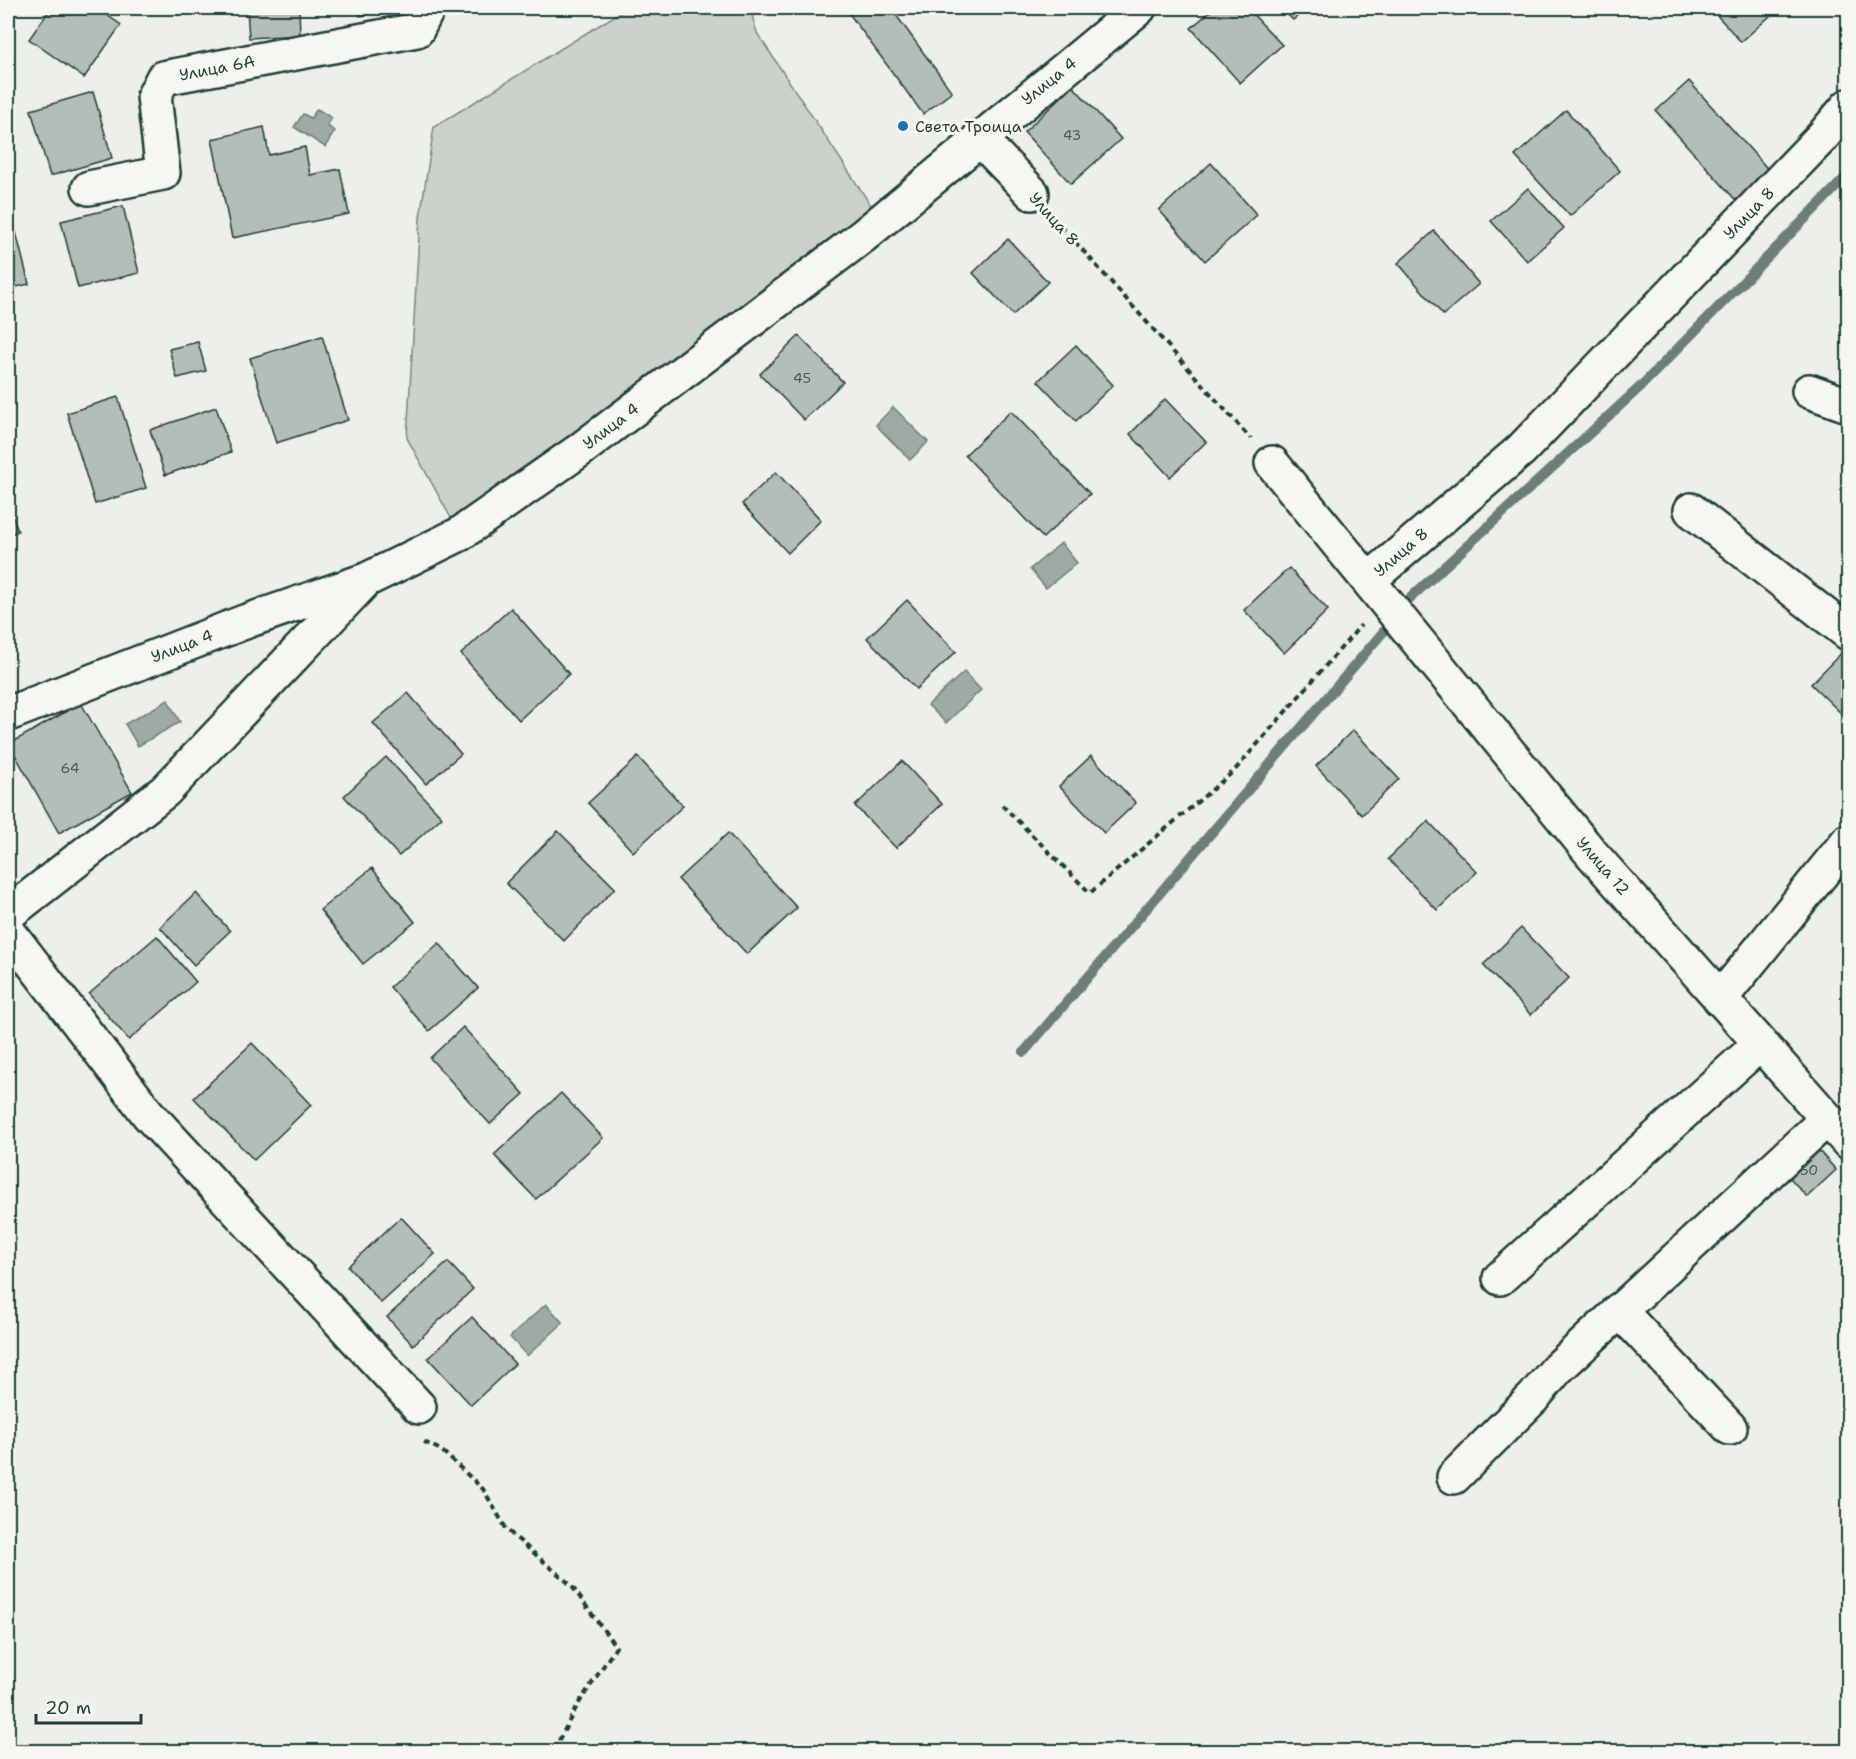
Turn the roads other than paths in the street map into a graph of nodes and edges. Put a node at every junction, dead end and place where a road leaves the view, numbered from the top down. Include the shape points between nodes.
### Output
1 (428, 8) edge
2 (1139, 8) edge
3 (1848, 106) edge
4 (979, 138) junction
5 (89, 188) dead end
6 (1032, 193) road end
7 (1809, 391) dead end
8 (1848, 405) edge
9 (1272, 463) road end
10 (1690, 510) dead end
11 (366, 580) junction
12 (1376, 589) junction
13 (1848, 633) edge
14 (8, 714) edge
15 (1848, 841) edge
16 (8, 914) edge
17 (8, 931) edge
18 (1720, 999) junction
19 (1760, 1044) junction
20 (1838, 1130) edge
21 (1500, 1278) dead end
22 (1619, 1310) junction
23 (418, 1407) road end
24 (1730, 1428) dead end
25 (1454, 1477) dead end

1 - 5 street, Улица 6A via 417,30 163,78 154,96 163,173
2 - 4 street, Улица 4
3 - 12 street, Улица 8 via 1521,450
4 - 6 street, Улица 8
4 - 11 street, Улица 4 via 863,236 580,450 460,534
7 - 8 street
9 - 12 street, Улица 8
10 - 13 street
11 - 14 street, Улица 4 via 247,621
11 - 16 street via 165,791
12 - 18 street, Улица 12 via 1592,854
15 - 18 street
17 - 23 street via 148,1114
18 - 19 street, Улица 12
19 - 20 street, Улица 12
19 - 21 street
20 - 22 street
22 - 24 street
22 - 25 street

